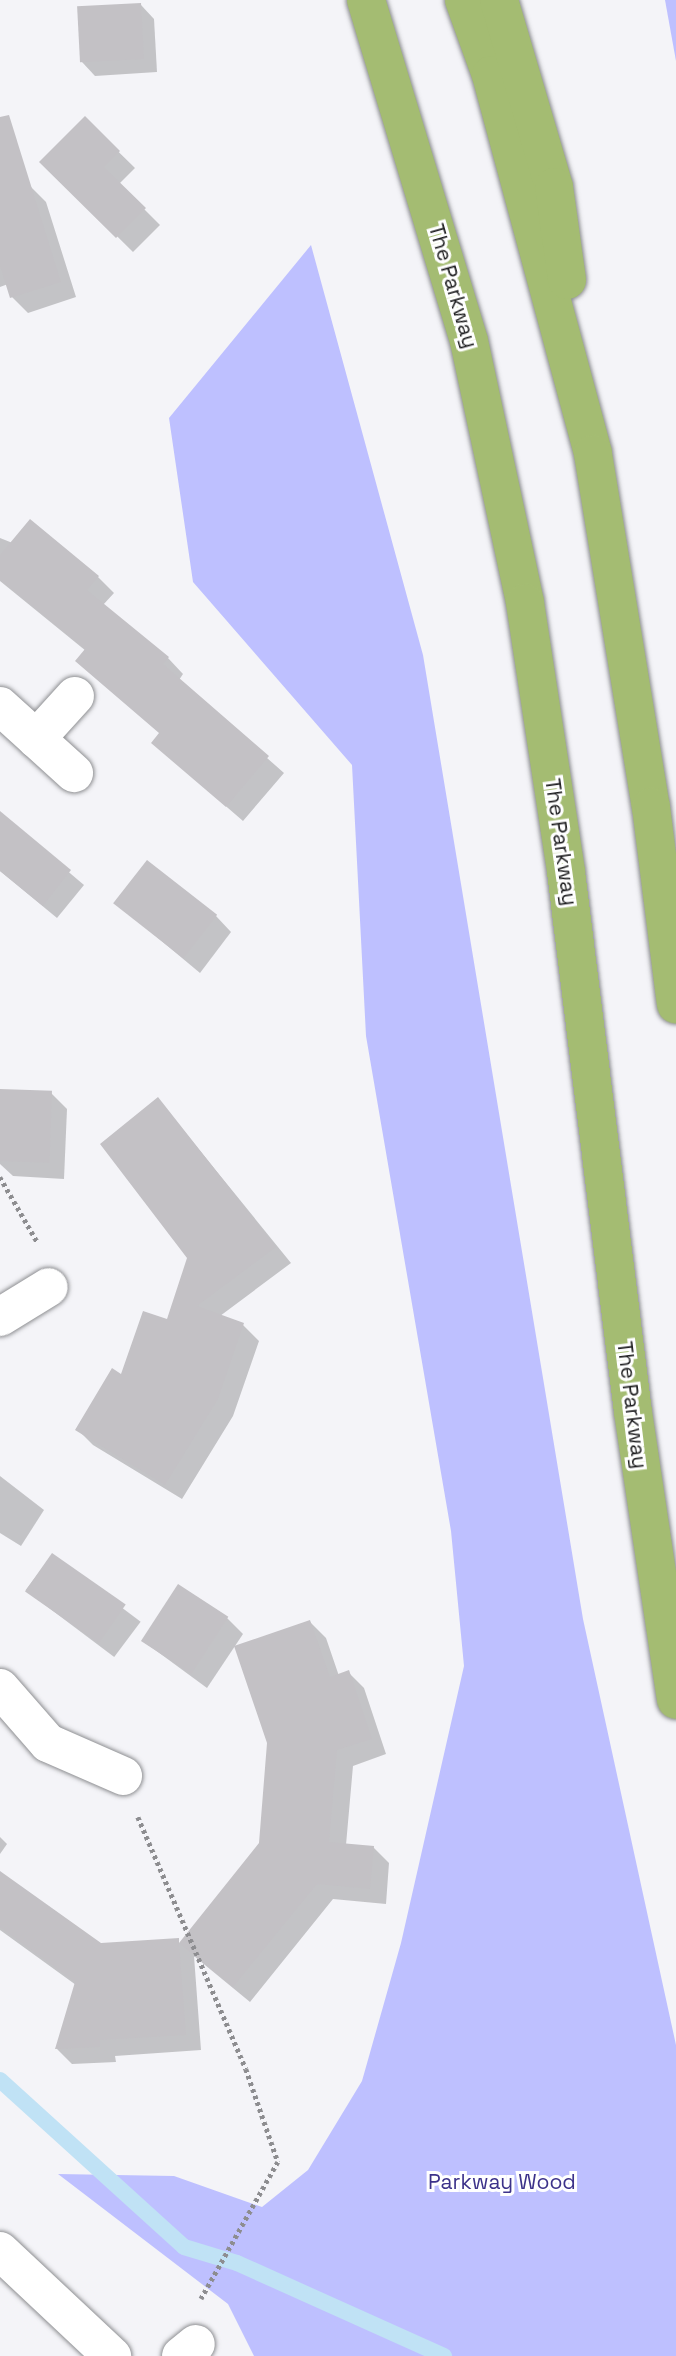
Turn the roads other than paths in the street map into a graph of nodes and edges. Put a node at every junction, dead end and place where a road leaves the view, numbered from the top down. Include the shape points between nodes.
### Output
1 (366, 0) edge
2 (464, 0) edge
3 (499, 0) edge
4 (593, 454) junction
5 (75, 696) dead end
6 (0, 706) edge
7 (36, 740) junction
8 (74, 773) dead end
9 (676, 1004) edge
10 (48, 1287) road end
11 (0, 1317) edge
12 (0, 1688) edge
13 (676, 1700) edge
14 (123, 1776) road end
15 (0, 2251) edge
16 (113, 2356) edge

1 - 13 highway, The Parkway via 469,341 525,603 566,872 633,1412
2 - 4 highway via 491,75
3 - 4 highway via 554,187
4 - 9 highway via 651,807
5 - 7 street
6 - 7 street
7 - 8 street
10 - 11 street
12 - 14 street via 48,1743
15 - 16 street

